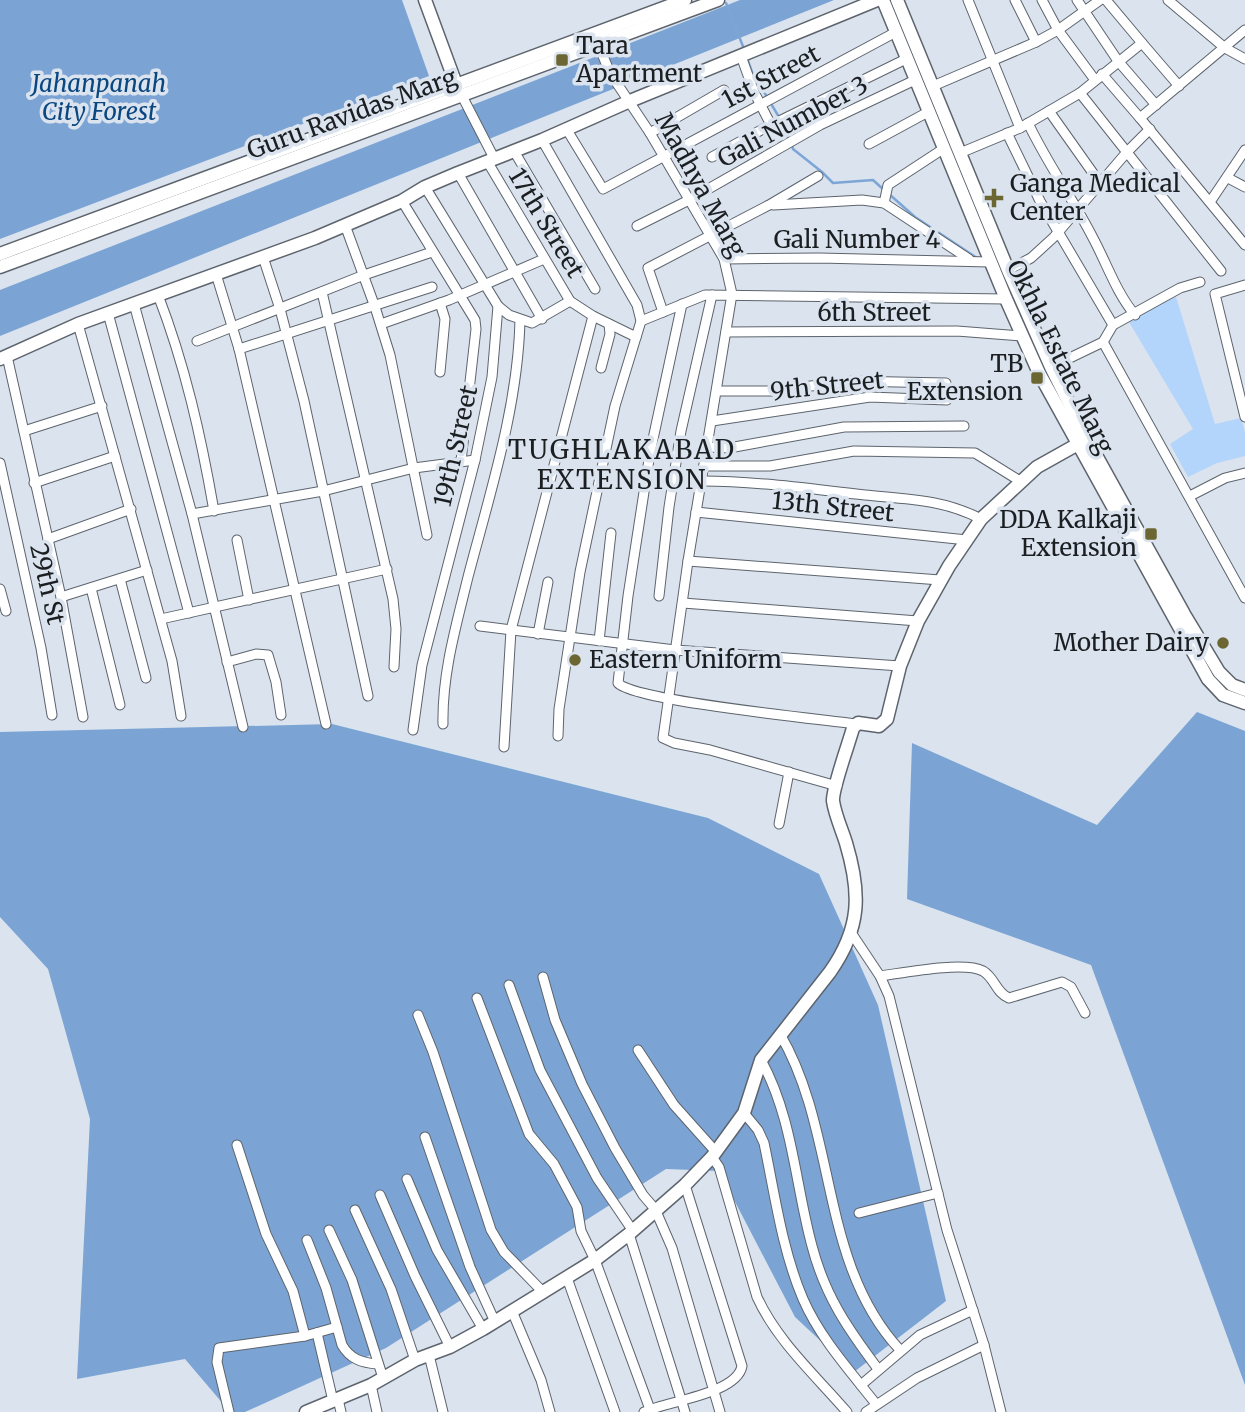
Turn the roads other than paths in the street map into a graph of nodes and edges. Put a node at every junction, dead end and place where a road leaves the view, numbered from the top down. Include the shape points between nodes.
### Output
1 (425, 0) edge
2 (718, 0) edge
3 (877, 0) edge
4 (883, 0) edge
5 (897, 0) edge
6 (968, 0) edge
7 (1015, 0) edge
8 (1042, 0) edge
9 (1077, 0) edge
10 (1100, 0) edge
11 (1106, 0) edge
12 (1168, 0) edge
13 (678, 1) edge
14 (1084, 11) junction
15 (1058, 30) junction
16 (1245, 30) edge
17 (896, 32) junction
18 (1036, 42) junction
19 (1142, 43) junction
20 (598, 44) junction
21 (1225, 48) junction
22 (741, 56) junction
23 (906, 59) junction
24 (1245, 59) edge
25 (993, 61) junction
26 (1118, 61) junction
27 (1098, 77) junction
28 (915, 80) junction
29 (456, 84) junction
30 (933, 86) junction
31 (1179, 86) junction
32 (724, 90) dead end
33 (1080, 93) junction
34 (462, 96) junction
35 (630, 101) junction
36 (760, 105) junction
37 (1156, 105) junction
38 (1049, 111) junction
39 (928, 112) junction
40 (1140, 118) junction
41 (771, 125) junction
42 (1024, 126) junction
43 (1150, 129) junction
44 (566, 130) junction
45 (650, 133) junction
46 (1007, 133) junction
47 (542, 140) junction
48 (869, 144) dead end
49 (943, 149) junction
50 (1245, 150) edge
51 (514, 151) junction
52 (1127, 152) junction
53 (960, 153) junction
54 (663, 156) junction
55 (712, 157) dead end
56 (491, 160) junction
57 (457, 173) junction
58 (818, 176) dead end
59 (1228, 178) junction
60 (1100, 183) junction
61 (425, 187) junction
62 (1245, 187) edge
63 (689, 200) junction
64 (402, 201) junction
65 (1210, 201) junction
66 (884, 203) junction
67 (769, 205) junction
68 (1077, 210) junction
69 (345, 226) junction
70 (637, 226) dead end
71 (1058, 232) junction
72 (711, 236) junction
73 (1245, 245) edge
74 (432, 252) junction
75 (0, 254) edge
76 (263, 257) junction
77 (544, 259) junction
78 (724, 259) junction
79 (971, 260) junction
80 (990, 262) junction
81 (0, 267) edge
82 (1008, 270) junction
83 (1221, 271) dead end
84 (515, 272) junction
85 (216, 274) junction
86 (364, 275) junction
87 (1200, 282) dead end
88 (485, 283) junction
89 (1245, 285) edge
90 (432, 287) dead end
91 (595, 289) dead end
92 (322, 292) junction
93 (732, 294) junction
94 (158, 295) junction
95 (460, 295) junction
96 (712, 295) junction
97 (1006, 299) junction
98 (570, 301) junction
99 (440, 303) junction
100 (134, 304) junction
101 (682, 304) junction
102 (498, 306) junction
103 (375, 307) junction
104 (280, 309) junction
105 (663, 312) junction
106 (108, 313) junction
107 (1135, 315) junction
108 (593, 316) junction
109 (542, 319) junction
110 (520, 320) junction
111 (641, 321) junction
112 (328, 322) junction
113 (78, 324) junction
114 (381, 324) junction
115 (609, 324) junction
116 (1113, 325) junction
117 (233, 326) junction
118 (726, 332) junction
119 (287, 335) junction
120 (1022, 335) junction
121 (636, 337) junction
122 (197, 341) dead end
123 (1103, 342) junction
124 (239, 349) junction
125 (4, 358) edge
126 (1051, 367) junction
127 (601, 368) dead end
128 (440, 372) dead end
129 (946, 383) dead end
130 (717, 391) junction
131 (947, 400) dead end
132 (102, 405) junction
133 (1245, 417) edge
134 (712, 421) junction
135 (964, 426) dead end
136 (24, 431) junction
137 (1082, 442) junction
138 (708, 447) junction
139 (115, 456) junction
140 (475, 460) junction
141 (461, 461) junction
142 (0, 463) edge
143 (704, 466) junction
144 (414, 468) junction
145 (1245, 472) edge
146 (367, 480) junction
147 (702, 481) junction
148 (1020, 481) junction
149 (34, 483) junction
150 (323, 491) junction
151 (1190, 496) junction
152 (275, 499) junction
153 (131, 509) junction
154 (214, 511) junction
155 (696, 512) junction
156 (192, 514) junction
157 (981, 519) junction
158 (611, 533) dead end
159 (427, 535) dead end
160 (47, 538) junction
161 (237, 540) dead end
162 (967, 540) junction
163 (688, 561) junction
164 (387, 569) junction
165 (147, 570) junction
166 (120, 579) junction
167 (342, 579) junction
168 (940, 580) junction
169 (548, 582) dead end
170 (91, 588) junction
171 (0, 589) edge
172 (294, 589) junction
173 (659, 596) dead end
174 (61, 597) junction
175 (1245, 598) edge
176 (249, 600) junction
177 (682, 603) junction
178 (214, 608) junction
179 (6, 611) dead end
180 (189, 613) junction
181 (161, 619) junction
182 (918, 621) junction
183 (480, 626) dead end
184 (511, 630) junction
185 (538, 634) junction
186 (571, 638) junction
187 (599, 641) junction
188 (624, 643) junction
189 (675, 650) junction
190 (227, 662) junction
191 (900, 666) junction
192 (394, 667) dead end
193 (146, 678) dead end
194 (1245, 690) edge
195 (368, 696) dead end
196 (669, 699) junction
197 (1245, 703) edge
198 (120, 705) dead end
199 (52, 715) dead end
200 (281, 715) dead end
201 (181, 716) dead end
202 (83, 717) dead end
203 (326, 724) dead end
204 (443, 724) dead end
205 (856, 724) junction
206 (243, 727) dead end
207 (413, 730) dead end
208 (558, 736) dead end
209 (504, 747) dead end
210 (789, 772) junction
211 (837, 786) junction
212 (779, 824) dead end
213 (852, 934) junction
214 (880, 976) junction
215 (543, 977) dead end
216 (509, 985) dead end
217 (477, 998) dead end
218 (1085, 1013) dead end
219 (418, 1015) dead end
220 (780, 1034) junction
221 (638, 1050) dead end
222 (761, 1060) junction
223 (744, 1113) junction
224 (425, 1137) dead end
225 (237, 1145) dead end
226 (714, 1154) junction
227 (407, 1180) dead end
228 (685, 1185) junction
229 (938, 1193) junction
230 (380, 1195) dead end
231 (655, 1209) junction
232 (355, 1210) dead end
233 (859, 1213) dead end
234 (329, 1230) dead end
235 (631, 1232) junction
236 (307, 1240) dead end
237 (595, 1260) junction
238 (567, 1278) junction
239 (543, 1292) junction
240 (973, 1310) junction
241 (512, 1311) junction
242 (495, 1322) junction
243 (337, 1327) junction
244 (483, 1329) junction
245 (317, 1333) junction
246 (305, 1336) junction
247 (984, 1345) junction
248 (450, 1347) junction
249 (900, 1350) junction
250 (429, 1355) junction
251 (415, 1360) junction
252 (378, 1364) junction
253 (878, 1369) junction
254 (383, 1378) junction
255 (371, 1385) junction
256 (861, 1385) junction
257 (713, 1391) junction
258 (681, 1400) junction
259 (338, 1404) edge
260 (876, 1404) junction
261 (648, 1411) edge
262 (229, 1412) edge
263 (306, 1412) edge
264 (377, 1412) edge
265 (443, 1412) edge
266 (550, 1412) edge
267 (615, 1412) edge
268 (685, 1412) edge
269 (720, 1412) edge
270 (848, 1412) edge
271 (866, 1412) edge
272 (1001, 1412) edge

1 - 29 main road
2 - 20 main road, Guru Ravidas Marg
3 - 22 main road
4 - 17 main road, Okhla Estate Marg
5 - 30 main road, Okhla Estate Marg
6 - 25 street
7 - 18 street
8 - 15 street
9 - 14 street
10 - 14 street
11 - 19 street
12 - 21 street
13 - 29 main road, Guru Ravidas Marg
14 - 15 street
14 - 26 street
15 - 18 street
15 - 27 street
16 - 21 street
17 - 23 main road, Okhla Estate Marg
17 - 36 street, 1st Street
18 - 25 street
19 - 26 street
19 - 31 street
20 - 34 main road, Guru Ravidas Marg
20 - 35 street, Madhya Marg via 610,74
21 - 24 street
21 - 31 street
22 - 35 main road
22 - 36 street
23 - 28 main road, Okhla Estate Marg
23 - 41 street
25 - 30 street
25 - 42 street
26 - 27 street
26 - 37 street
27 - 33 street
27 - 40 street
28 - 39 main road, Okhla Estate Marg
28 - 63 street, Gali Number 3 via 820,125
29 - 34 street, 17th Street
29 - 75 main road, Guru Ravidas Marg
30 - 53 main road, Okhla Estate Marg
31 - 37 street
32 - 45 street
33 - 38 street
33 - 52 street
34 - 56 street, 17th Street
34 - 81 main road, Guru Ravidas Marg
35 - 44 main road
35 - 45 street, Madhya Marg
36 - 41 street
36 - 54 street, 1st Street
37 - 40 street
38 - 42 street
38 - 60 street
39 - 48 street
39 - 49 main road, Okhla Estate Marg
40 - 43 street
41 - 55 street
42 - 46 street
42 - 68 street
43 - 52 street
43 - 65 street
44 - 47 main road
44 - 54 street, 1st Street via 603,190
45 - 54 street, Madhya Marg
46 - 53 street
46 - 71 street
47 - 51 main road
47 - 111 street via 637,305
49 - 66 street via 888,185
49 - 80 main road, Okhla Estate Marg
50 - 59 street
51 - 56 main road
51 - 91 street
52 - 60 street
52 - 83 street
53 - 82 main road, Okhla Estate Marg
54 - 63 street, Madhya Marg
56 - 57 main road
56 - 77 street, 17th Street
57 - 61 main road
57 - 84 street
58 - 67 street
59 - 62 street
59 - 65 street
60 - 68 street
61 - 64 main road
61 - 88 street
63 - 70 street, Gali Number 3
63 - 72 street, Madhya Marg
64 - 69 main road
64 - 74 street
65 - 73 street
66 - 67 street
66 - 79 street
67 - 72 street
68 - 71 street
68 - 107 street
69 - 76 main road
69 - 86 street
71 - 82 street via 1031,258
71 - 116 street
72 - 78 street, Madhya Marg
72 - 105 street via 648,268
74 - 86 street
74 - 95 street
76 - 85 main road
76 - 104 street
77 - 84 street
77 - 98 street, 17th Street
78 - 79 street, Gali Number 4
78 - 93 street, Madhya Marg
79 - 80 street, Gali Number 4
80 - 97 main road, Okhla Estate Marg
82 - 126 main road, Okhla Estate Marg
84 - 88 street
84 - 109 street
85 - 94 main road
85 - 117 street
86 - 92 street
86 - 103 street
87 - 107 street via 1180,288
88 - 95 street
88 - 102 street
89 - 133 street via 1215,294
90 - 103 street
92 - 104 street
92 - 112 street
93 - 96 street
93 - 97 street
93 - 118 street, Madhya Marg
94 - 100 main road
94 - 154 street via 178,346 197,419
95 - 99 street
95 - 141 street via 476,328
96 - 101 street
96 - 173 street via 681,431
97 - 120 main road, Okhla Estate Marg
98 - 108 street, 17th Street
98 - 109 street
99 - 114 street
99 - 128 street via 445,319
100 - 106 main road
100 - 156 street
101 - 105 street
101 - 188 street via 650,453
102 - 110 street
102 - 140 street, 19th Street via 492,377
103 - 112 street
103 - 114 street
104 - 117 street
104 - 119 street
105 - 111 street
106 - 113 main road
106 - 180 street
107 - 116 street
108 - 115 street, 17th Street
108 - 184 street
109 - 110 street via 532,323
110 - 204 street via 519,358 500,456 449,656
111 - 121 street
112 - 119 street
112 - 146 street
113 - 125 main road
113 - 132 street
114 - 144 street
115 - 121 street, 17th Street
115 - 127 street
116 - 123 street
117 - 122 street
117 - 124 street
118 - 120 street, 6th Street
118 - 130 street, Madhya Marg
119 - 124 street
119 - 150 street
120 - 137 main road, Okhla Estate Marg
121 - 186 street via 597,486
123 - 126 street
123 - 151 street
124 - 152 street
125 - 136 street
126 - 137 main road, Okhla Estate Marg
129 - 130 street via 849,381 773,391
130 - 134 street, Madhya Marg
131 - 134 street, 9th Street via 870,397
132 - 136 street
132 - 139 street
134 - 138 street, Madhya Marg
135 - 138 street via 844,427 729,448
136 - 149 street
137 - 148 main road
137 - 194 main road, Okhla Estate Marg via 1219,672
137 - 197 main road, Okhla Estate Marg via 1208,679 1223,695
138 - 143 street, Madhya Marg
139 - 149 street
139 - 153 street
140 - 141 street
140 - 207 street, 19th Street via 422,665
141 - 144 street
142 - 199 street, 29th St
143 - 147 street, Madhya Marg
143 - 148 street via 770,466 854,451 975,453
144 - 146 street
144 - 159 street
145 - 151 street
146 - 150 street
146 - 164 street
147 - 155 street, Madhya Marg
147 - 157 street via 749,481 918,498 963,509
148 - 157 main road
149 - 160 street
150 - 152 street
150 - 167 street
151 - 175 street
152 - 154 street
152 - 172 street
153 - 160 street
153 - 165 street
154 - 156 street
155 - 162 street, 13th Street
155 - 163 street, Madhya Marg
156 - 178 street
157 - 162 main road
158 - 187 street
160 - 174 street
161 - 176 street
162 - 168 main road
163 - 168 street
163 - 177 street, Madhya Marg
164 - 167 street
164 - 192 street via 396,629
165 - 166 street
165 - 181 street
166 - 170 street
166 - 193 street
167 - 172 street
167 - 195 street
168 - 182 main road
169 - 185 street
170 - 174 street
170 - 198 street
171 - 179 street
172 - 176 street
172 - 203 street
174 - 202 street
176 - 178 street
177 - 182 street
177 - 189 street, Madhya Marg
178 - 180 street
178 - 190 street
180 - 181 street
181 - 201 street
182 - 191 main road
183 - 184 street
184 - 185 street
184 - 209 street
185 - 186 street
186 - 187 street
186 - 208 street
187 - 188 street
188 - 189 street
188 - 196 street via 618,683 629,691
189 - 191 street
189 - 196 street, Madhya Marg
190 - 200 street via 256,653 268,655
190 - 206 street
191 - 205 main road via 887,719 879,726
196 - 205 street
196 - 210 street, Madhya Marg via 666,740
205 - 211 main road
210 - 211 street
210 - 212 street
211 - 213 main road via 833,800 854,871 857,911
213 - 214 street
213 - 220 main road via 836,964
214 - 218 street via 935,968 978,969 1009,998 1062,982 1071,988
214 - 229 street via 889,996
215 - 231 street via 558,1030 582,1084 622,1160
216 - 235 street via 540,1070
217 - 237 street via 529,1135 554,1164 574,1200 581,1231
219 - 239 street via 491,1230 504,1252
220 - 222 main road
220 - 249 street via 806,1091 855,1279 880,1329
221 - 226 street
222 - 223 main road
222 - 253 street via 784,1112 813,1249 835,1308
223 - 226 main road
223 - 256 street via 764,1143 783,1236 802,1298 820,1331
224 - 242 street via 470,1267
225 - 246 street via 266,1234 293,1291
226 - 228 main road
226 - 270 street via 764,1312
227 - 244 street via 437,1250
228 - 231 main road
228 - 257 street via 741,1366 737,1377
229 - 233 street
229 - 240 street
230 - 248 street
231 - 235 main road
231 - 257 street via 672,1248
232 - 251 street via 391,1290
234 - 252 street via 352,1280
235 - 237 main road
235 - 258 street
236 - 243 street
237 - 238 main road
237 - 261 street
238 - 239 main road
238 - 267 street
239 - 241 main road
240 - 247 street
240 - 249 street via 920,1335
241 - 242 main road
241 - 266 street
242 - 244 main road
243 - 245 street
243 - 252 street via 351,1357
244 - 248 main road
245 - 246 street
245 - 259 street
246 - 262 street via 219,1348 217,1362
247 - 260 street
247 - 272 street
248 - 250 main road
249 - 253 street
250 - 251 main road
250 - 265 street
251 - 254 main road
252 - 254 street
253 - 256 street
254 - 255 main road
255 - 259 main road
255 - 264 street
256 - 260 street
257 - 258 street
257 - 269 street
258 - 261 street
258 - 268 street
259 - 263 main road
260 - 271 street

